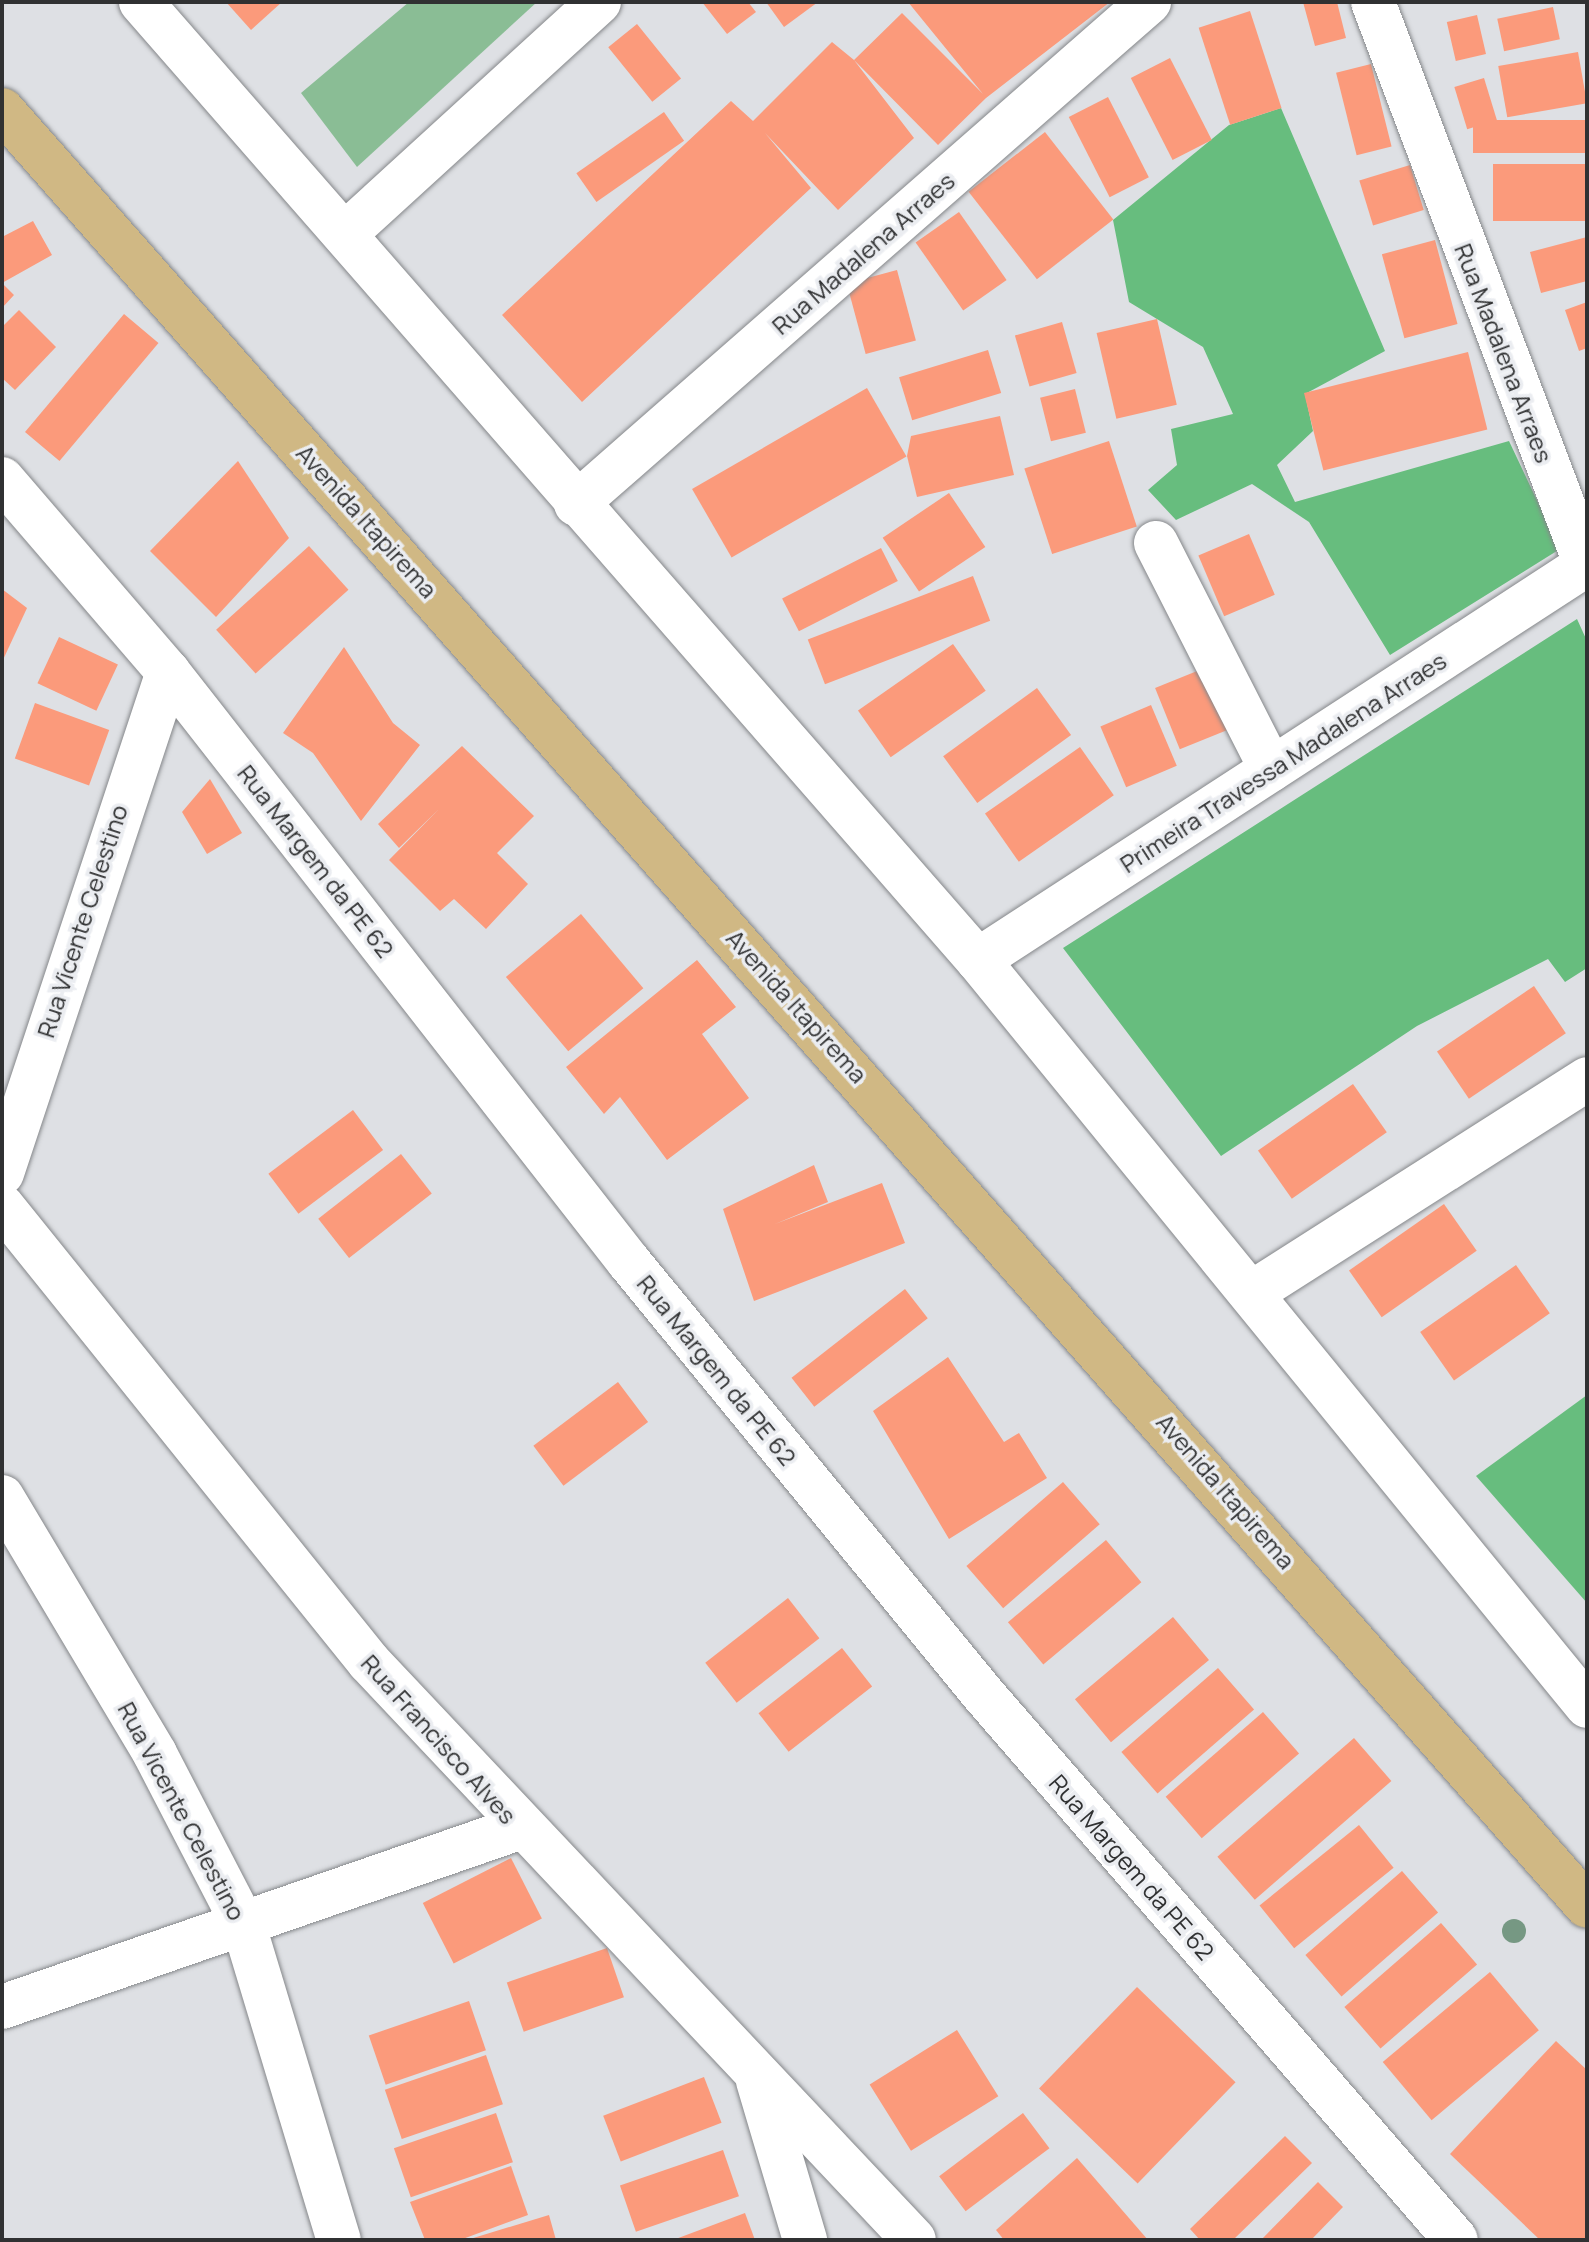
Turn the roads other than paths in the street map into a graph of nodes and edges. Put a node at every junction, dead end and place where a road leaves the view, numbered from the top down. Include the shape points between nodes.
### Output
1 (141, 2) edge
2 (599, 2) edge
3 (1149, 2) edge
4 (1373, 2) edge
5 (2, 110) edge
6 (345, 234) junction
7 (2, 479) edge
8 (576, 504) junction
9 (1156, 543) dead end
10 (1586, 566) edge
11 (168, 672) junction
12 (1271, 769) junction
13 (978, 960) junction
14 (1587, 1079) edge
15 (2, 1173) edge
16 (2, 1206) edge
17 (1253, 1292) junction
18 (2, 1497) edge
19 (1587, 1706) edge
20 (519, 1828) junction
21 (1587, 1906) edge
22 (244, 1926) junction
23 (2, 2007) edge
24 (755, 2072) junction
25 (339, 2240) edge
26 (805, 2240) edge
27 (914, 2240) edge
28 (1456, 2240) edge

1 - 6 street
2 - 6 street
3 - 8 street, Rua Madalena Arraes
4 - 10 street, Rua Madalena Arraes
5 - 21 main road, Avenida Itapirema
6 - 8 street
7 - 11 street, Rua Margem da PE 62
8 - 13 street
9 - 12 street
10 - 12 street, Primeira Travessa Madalena Arraes
11 - 15 street, Rua Vicente Celestino
11 - 28 street, Rua Margem da PE 62 via 629,1262 962,1670
12 - 13 street, Primeira Travessa Madalena Arraes
13 - 17 street
14 - 17 street
16 - 20 street, Rua Francisco Alves via 369,1662
17 - 19 street
18 - 22 street, Rua Vicente Celestino via 155,1754
20 - 22 street
20 - 24 street, Rua Francisco Alves
22 - 23 street
22 - 25 street, Rua Vicente Celestino
24 - 26 street
24 - 27 street, Rua Francisco Alves

